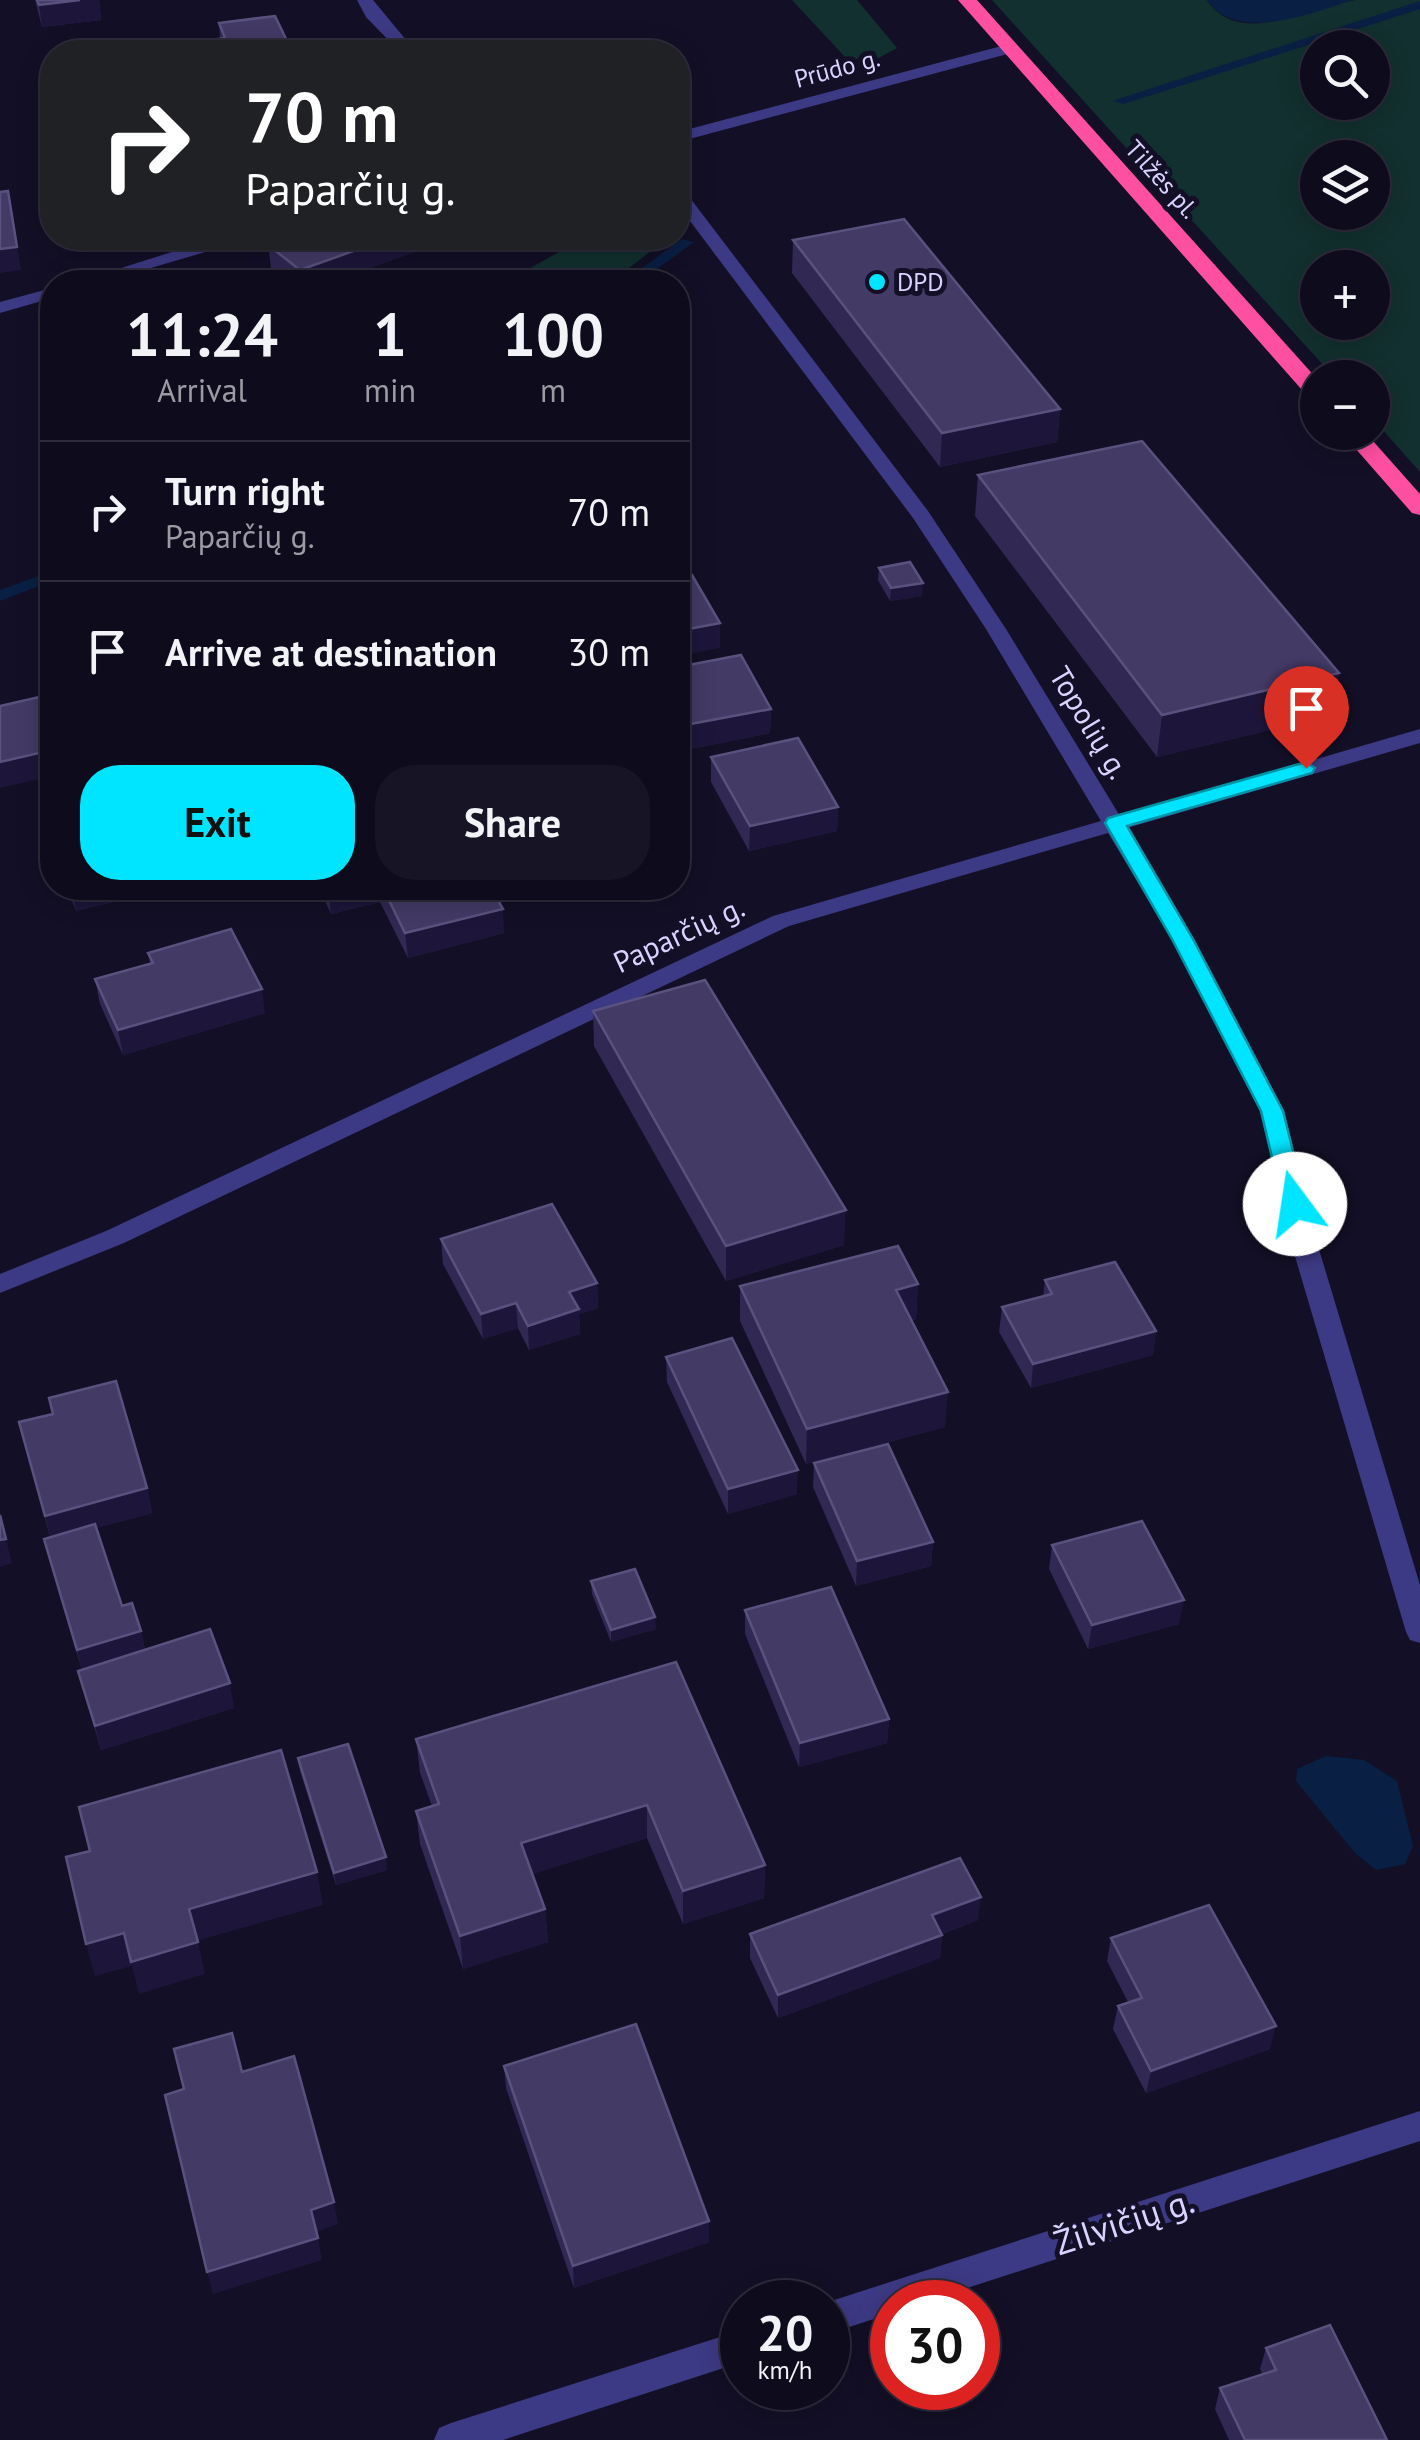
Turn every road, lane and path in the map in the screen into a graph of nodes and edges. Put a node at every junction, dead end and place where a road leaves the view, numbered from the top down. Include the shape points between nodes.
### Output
1 (366, 0) edge
2 (967, 0) edge
3 (397, 40) edge
4 (1009, 48) junction
5 (690, 134) edge
6 (690, 210) edge
7 (190, 250) edge
8 (125, 270) edge
9 (40, 296) edge
10 (0, 308) edge
11 (1300, 374) edge
12 (1368, 450) edge
13 (1420, 508) edge
14 (1420, 736) edge
15 (1115, 823) junction
16 (0, 1284) edge
17 (1420, 1632) edge
18 (1420, 2126) edge
19 (850, 2311) edge
20 (720, 2353) edge
21 (450, 2440) edge

1 - 3 street
2 - 4 highway, Tilžės pl.
4 - 5 street, Prūdo g.
4 - 11 highway, Tilžės pl.
6 - 15 street, Topolių g. via 921,515
7 - 8 street
9 - 10 street
12 - 13 highway
14 - 15 street, Paparčių g.
15 - 16 street, Paparčių g. via 781,921 186,1204
15 - 17 street, Topolių g. via 1272,1111 1302,1236
18 - 19 street, Žilvičių g.
20 - 21 street

